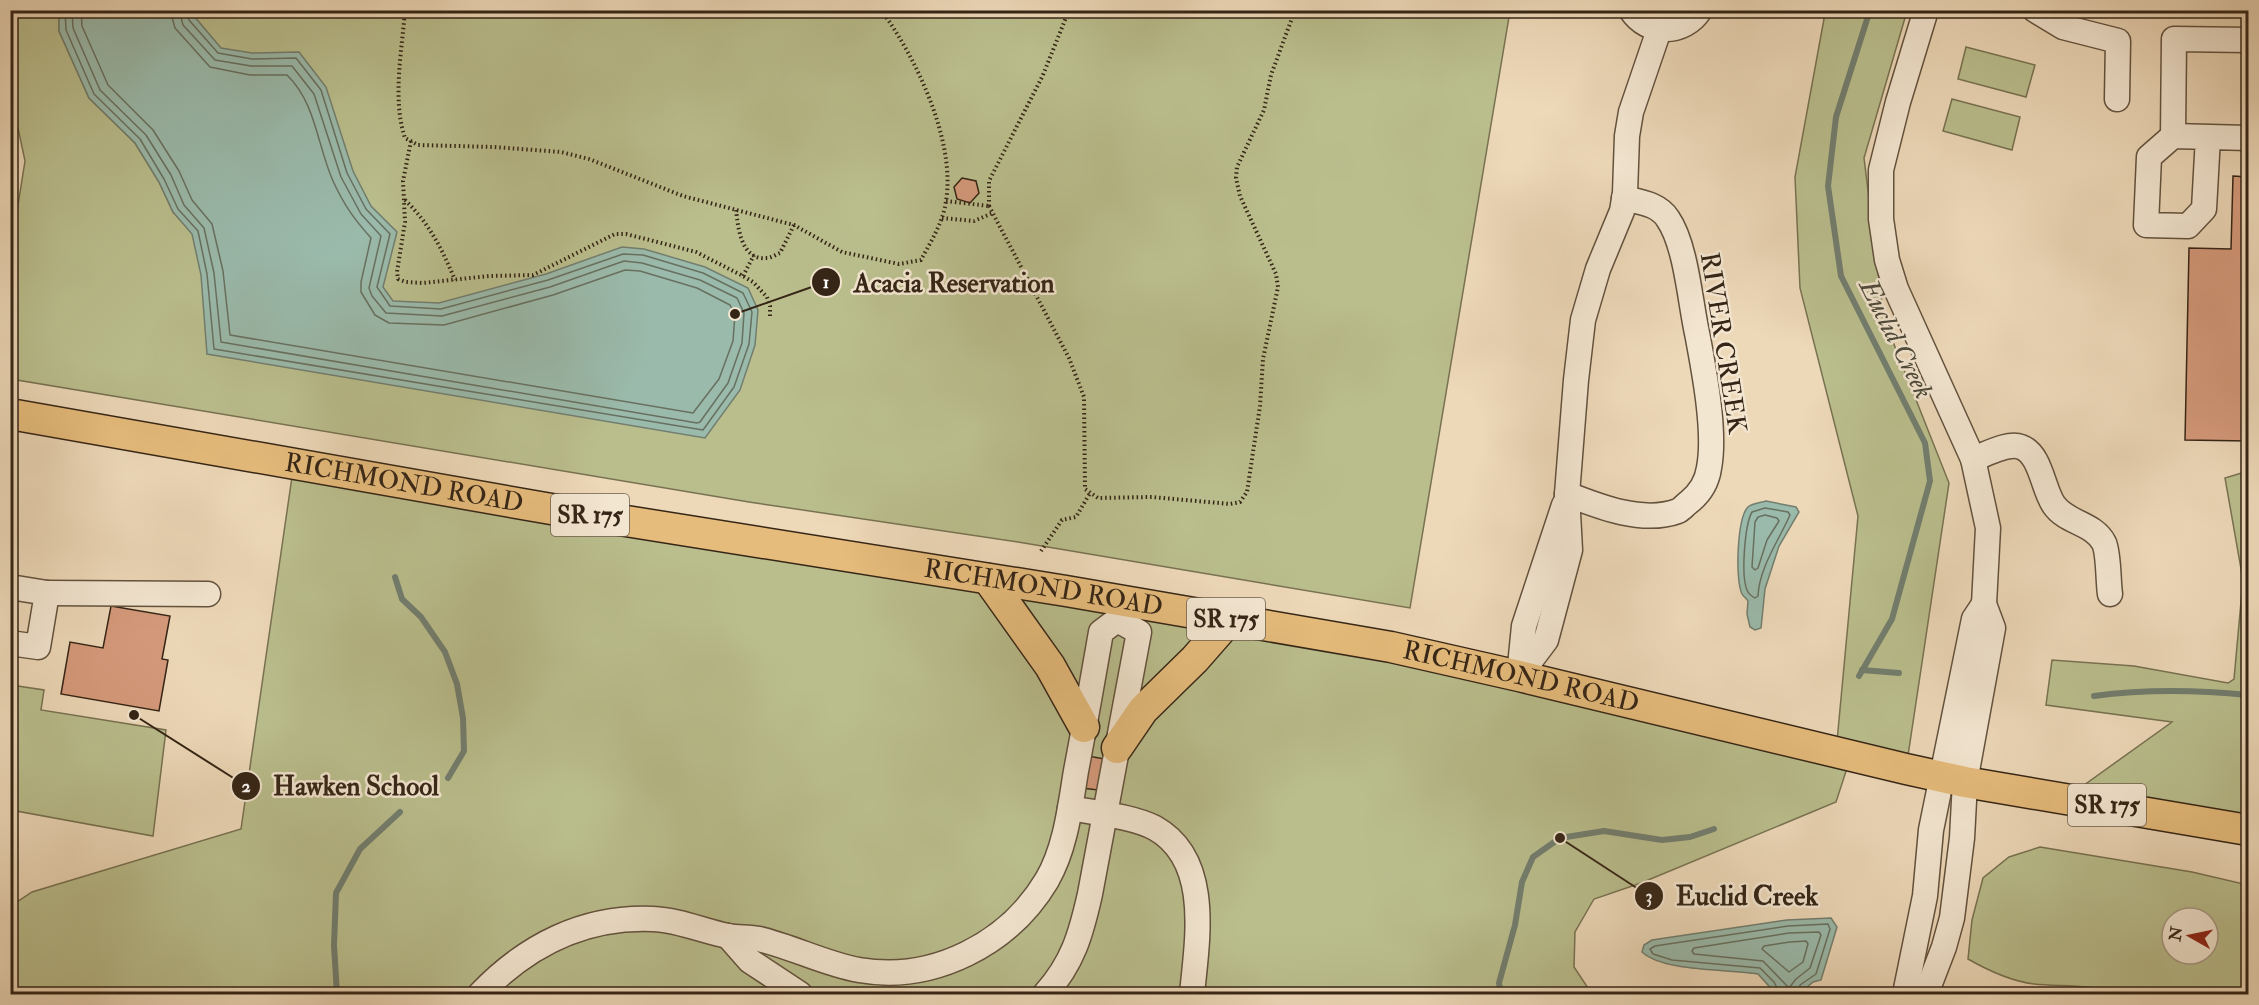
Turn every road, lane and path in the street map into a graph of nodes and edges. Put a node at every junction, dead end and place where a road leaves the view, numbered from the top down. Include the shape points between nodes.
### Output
1 (405, 10) edge
2 (881, 10) edge
3 (1069, 10) edge
4 (1295, 10) edge
5 (1631, 10) edge
6 (1700, 10) edge
7 (1926, 10) edge
8 (2035, 10) edge
9 (1659, 30) junction
10 (2248, 40) edge
11 (2117, 99) dead end
12 (2173, 136) junction
13 (2208, 138) junction
14 (2248, 138) edge
15 (411, 141) junction
16 (1624, 198) junction
17 (404, 199) junction
18 (946, 201) junction
19 (988, 206) junction
20 (736, 210) junction
21 (993, 213) junction
22 (942, 218) junction
23 (794, 225) junction
24 (754, 255) junction
25 (742, 276) junction
26 (455, 280) junction
27 (770, 319) dead end
28 (10, 414) edge
29 (1973, 459) junction
30 (1090, 493) junction
31 (1568, 494) junction
32 (1041, 551) dead end
33 (988, 579) junction
34 (10, 587) edge
35 (47, 593) junction
36 (208, 594) dead end
37 (2110, 594) dead end
38 (1230, 620) junction
39 (10, 643) edge
40 (1519, 676) junction
41 (1084, 727) junction
42 (1117, 748) junction
43 (1954, 779) junction
44 (1070, 808) junction
45 (1104, 815) junction
46 (2248, 830) edge
47 (728, 936) junction
48 (1935, 988) edge
49 (480, 994) edge
50 (800, 994) edge
51 (1045, 994) edge
52 (1192, 994) edge
53 (1905, 994) edge

1 - 15 path via 400,124 405,138
2 - 18 path via 918,74 941,130 948,176
3 - 19 path via 1043,75 989,181
4 - 30 path via 1271,75 1264,110 1240,160 1236,178 1240,196 1276,274 1278,288 1263,359 1247,492 1240,501 1230,504 1152,497 1098,498
5 - 9 street via 1646,25
6 - 9 street via 1686,25
7 - 29 street via 1881,170 1881,219 1896,289
8 - 11 street via 2063,27 2118,41
9 - 16 street via 1631,112
10 - 12 street via 2174,39
12 - 13 street
12 - 13 street via 2149,157 2146,225 2188,226 2204,209
13 - 14 street
15 - 17 path via 403,181
15 - 20 path via 418,145 561,152 683,196
16 - 31 street via 1583,321
16 - 31 street, RIVER CREEK via 1656,207 1668,218 1680,246 1712,441 1709,470 1698,494 1679,511 1629,513
17 - 26 path via 420,214 441,247
17 - 26 path via 398,279 423,283
18 - 19 path
18 - 22 path
19 - 21 path
20 - 23 path
20 - 24 path via 739,234
21 - 22 path via 974,221
21 - 30 path via 1069,358 1084,397 1084,489
22 - 23 path via 921,260 899,264 842,252
23 - 24 path via 780,253 766,258
24 - 25 path
25 - 26 path via 696,252 615,234 533,274
25 - 27 path via 767,297
28 - 33 main road, RICHMOND ROAD / SR 175 via 545,508
29 - 37 street via 2012,445 2030,452 2049,499 2059,512 2095,532 2105,544
29 - 43 street via 1988,528 1984,604 1992,628
30 - 32 path via 1076,517 1062,520
31 - 40 street via 1570,550 1546,640
33 - 38 main road, RICHMOND ROAD / SR 175
33 - 41 main road via 1050,666
34 - 35 street
35 - 36 street
35 - 39 street via 38,647
38 - 40 main road, RICHMOND ROAD / SR 175 via 1391,647
38 - 42 main road via 1143,710
40 - 43 main road, RICHMOND ROAD / SR 175
41 - 42 street via 1101,632 1117,620 1139,632
41 - 44 street
42 - 45 street
43 - 46 main road, RICHMOND ROAD / SR 175
43 - 48 street via 1962,838 1952,918
43 - 53 street via 1930,830 1929,868
44 - 45 street
44 - 47 street via 1048,879 1008,926 959,959 907,972 857,970 759,939
45 - 51 street via 1084,924 1066,969
45 - 52 street via 1155,828 1187,862 1197,906
47 - 49 street via 652,919 576,929 515,961
47 - 50 street via 750,961

